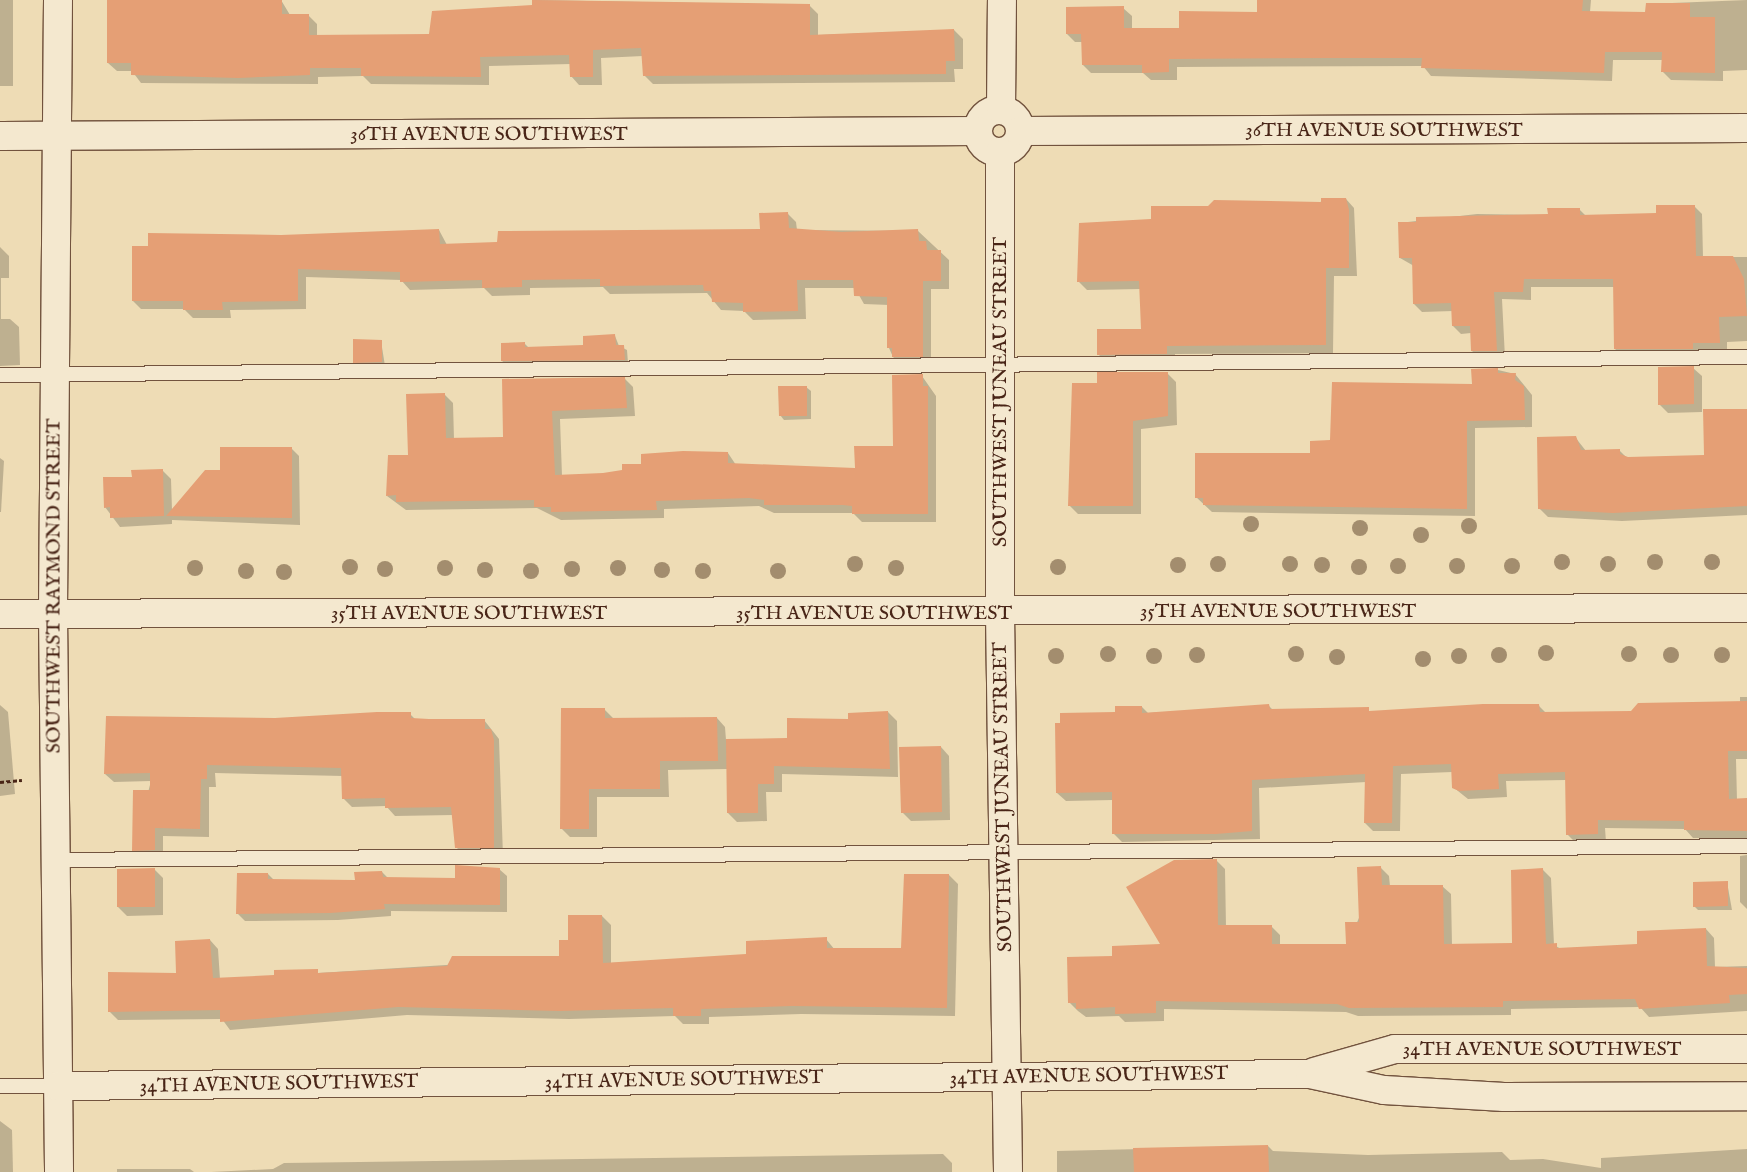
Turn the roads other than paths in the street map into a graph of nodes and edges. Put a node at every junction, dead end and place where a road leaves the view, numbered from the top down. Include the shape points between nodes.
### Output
1 (58, 0) edge
2 (1002, 0) edge
3 (1000, 110) junction
4 (1747, 128) edge
5 (978, 131) junction
6 (1020, 131) junction
7 (0, 136) edge
8 (58, 136) junction
9 (1000, 152) junction
10 (1747, 357) edge
11 (1000, 364) junction
12 (0, 375) edge
13 (55, 375) junction
14 (1747, 608) edge
15 (1000, 612) junction
16 (0, 614) edge
17 (53, 614) junction
18 (1747, 846) edge
19 (1004, 852) junction
20 (55, 860) junction
21 (1747, 1049) edge
22 (1310, 1074) junction
23 (1007, 1077) junction
24 (0, 1086) edge
25 (58, 1086) junction
26 (1747, 1096) edge
27 (59, 1172) edge
28 (1008, 1172) edge

1 - 8 street, SOUTHWEST RAYMOND STREET
2 - 3 street
3 - 5 street via 984,115
3 - 6 street via 1015,118
4 - 6 street, 36TH AVENUE SOUTHWEST
5 - 8 street, 36TH AVENUE SOUTHWEST
5 - 9 street via 983,146
6 - 9 street via 1015,145
7 - 8 street, 36TH AVENUE SOUTHWEST
8 - 13 street, SOUTHWEST RAYMOND STREET
9 - 11 street, SOUTHWEST JUNEAU STREET
10 - 11 lane
11 - 13 lane
11 - 15 street, SOUTHWEST JUNEAU STREET
12 - 13 lane
13 - 17 street, SOUTHWEST RAYMOND STREET
14 - 15 street, 35TH AVENUE SOUTHWEST
15 - 17 street, 35TH AVENUE SOUTHWEST
15 - 19 street, SOUTHWEST JUNEAU STREET
16 - 17 street, 35TH AVENUE SOUTHWEST
17 - 20 street, SOUTHWEST RAYMOND STREET
18 - 19 lane
19 - 20 lane
19 - 23 street, SOUTHWEST JUNEAU STREET
20 - 25 street, SOUTHWEST RAYMOND STREET
21 - 22 street, 34TH AVENUE SOUTHWEST via 1396,1049
22 - 23 street, 34TH AVENUE SOUTHWEST
22 - 26 street, 34TH AVENUE SOUTHWEST via 1384,1090 1504,1097
23 - 25 street, 34TH AVENUE SOUTHWEST
23 - 28 street, SOUTHWEST JUNEAU STREET
24 - 25 lane
25 - 27 street, SOUTHWEST RAYMOND STREET

